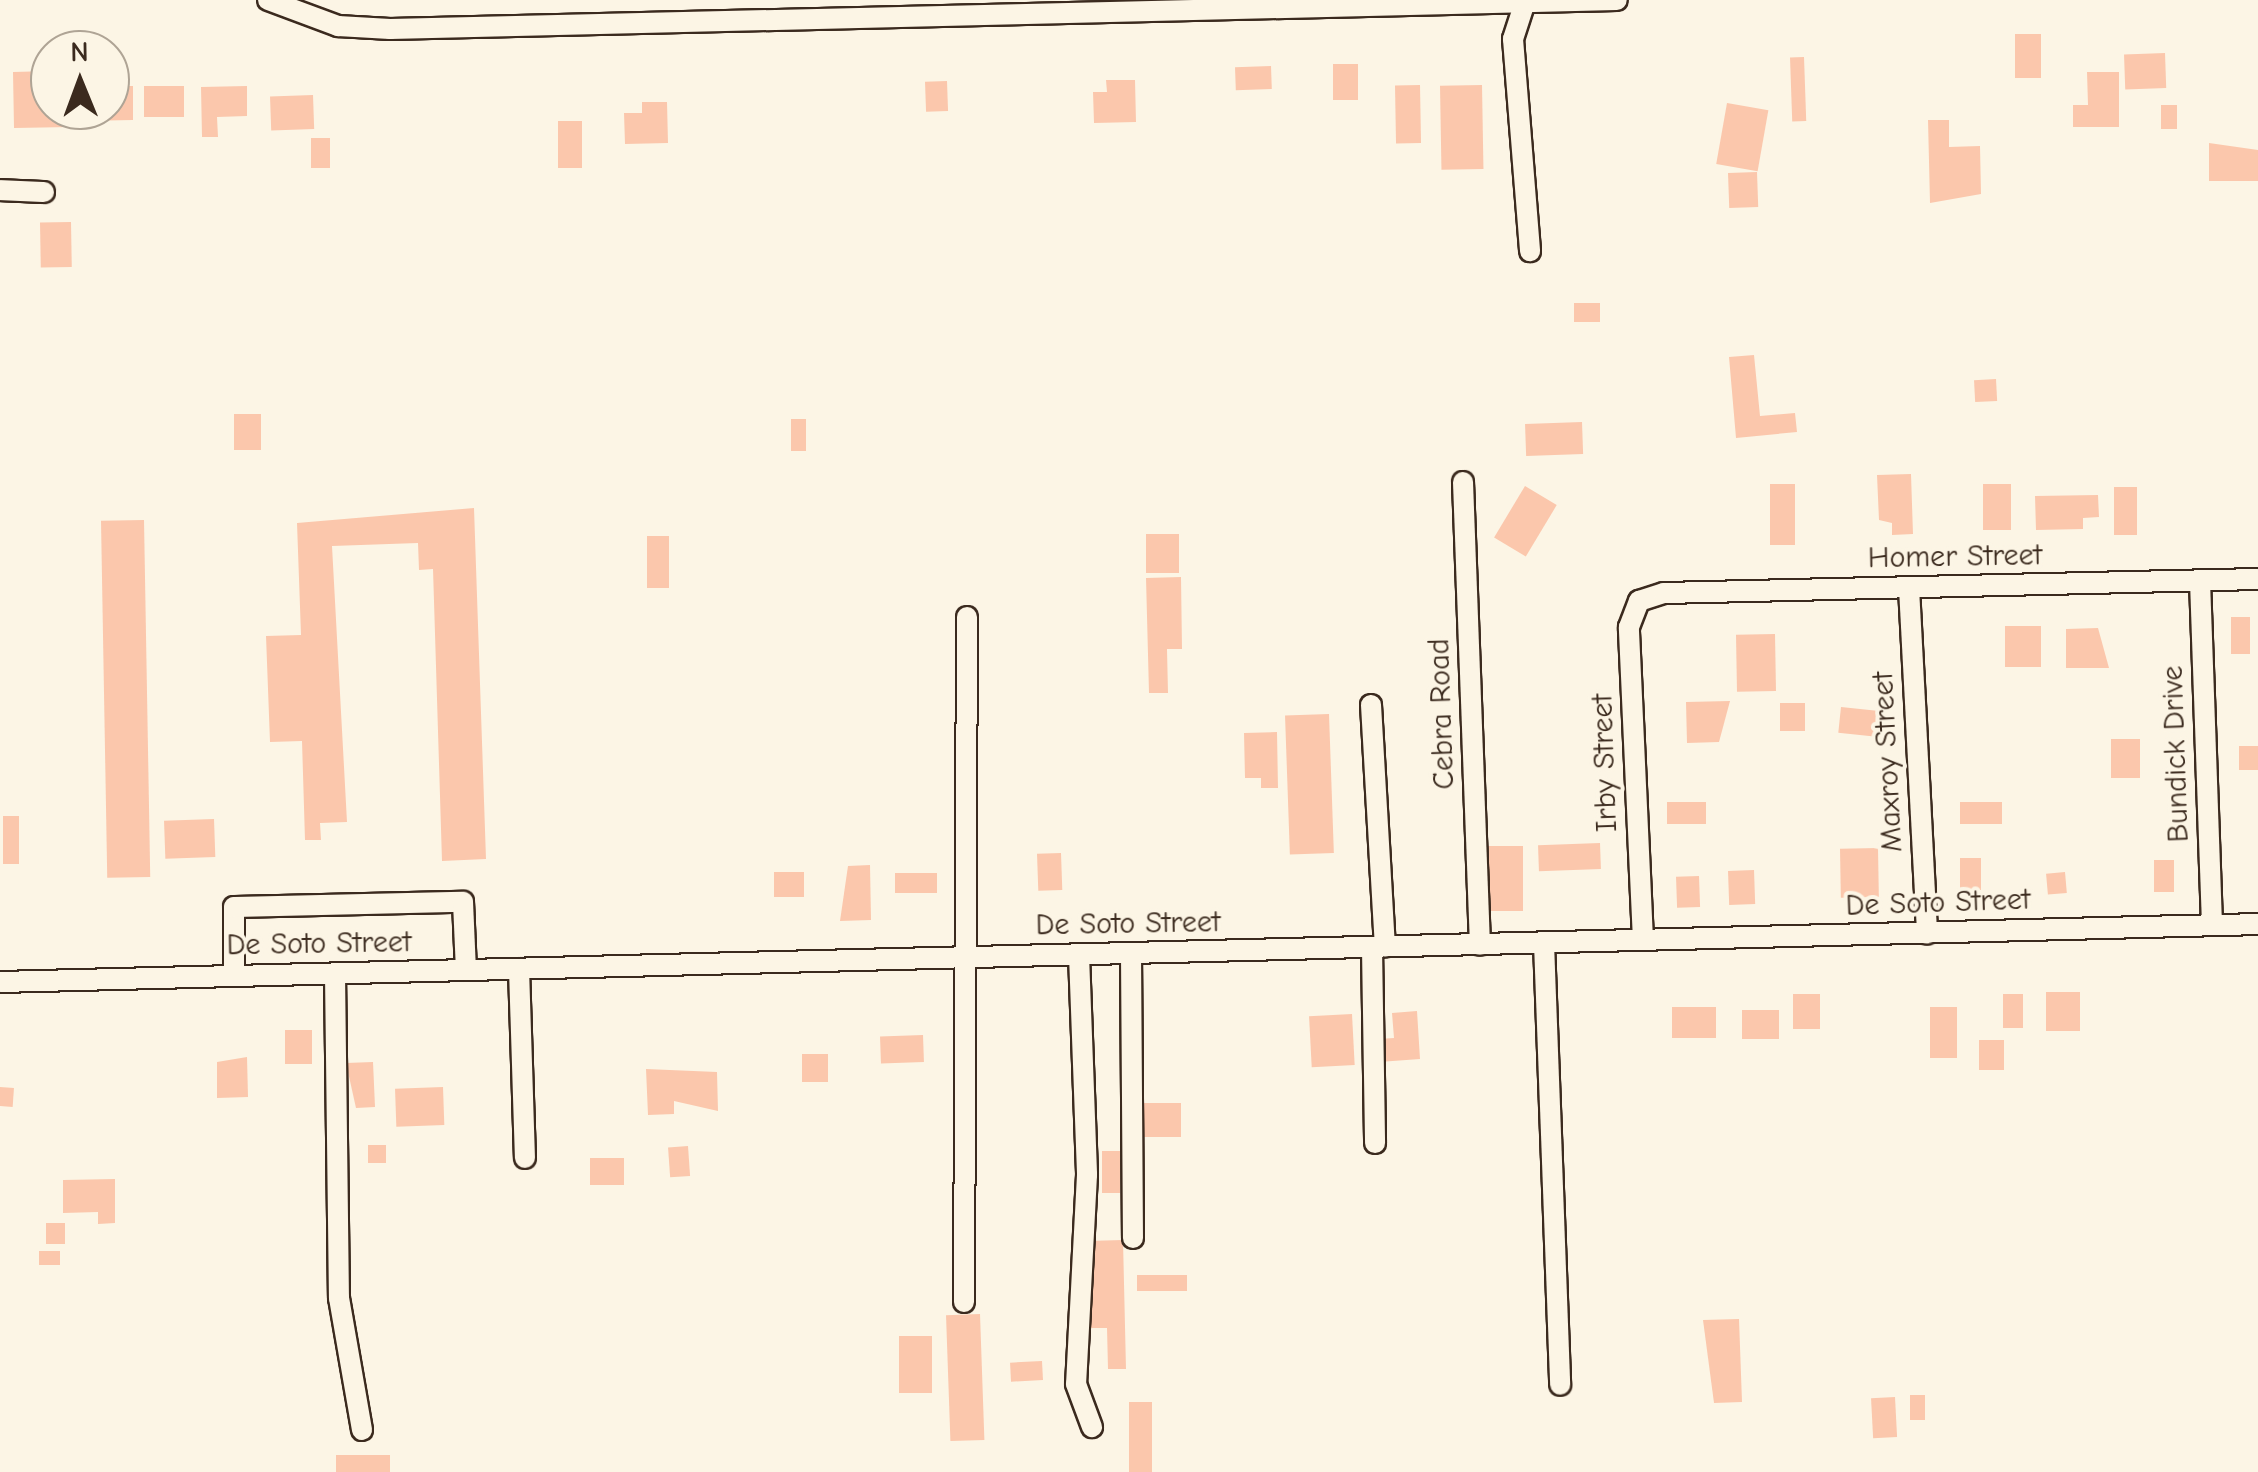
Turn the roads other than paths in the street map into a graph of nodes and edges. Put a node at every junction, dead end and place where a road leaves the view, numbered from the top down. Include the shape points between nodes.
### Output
1 (268, 0) edge
2 (1618, 0) edge
3 (1525, 2) edge
4 (771, 10) edge
5 (0, 190) edge
6 (44, 192) dead end
7 (1530, 250) dead end
8 (1464, 482) dead end
9 (2258, 579) edge
10 (2200, 581) junction
11 (1909, 588) junction
12 (1654, 595) joint
13 (968, 618) dead end
14 (1371, 704) dead end
15 (2258, 924) edge
16 (2212, 925) junction
17 (1927, 934) junction
18 (1642, 940) junction
19 (1544, 943) junction
20 (1480, 945) junction
21 (1379, 948) junction
22 (1131, 954) junction
23 (1079, 955) junction
24 (971, 958) junction
25 (518, 969) junction
26 (466, 970) junction
27 (335, 974) junction
28 (234, 976) junction
29 (0, 982) edge
30 (1375, 1143) dead end
31 (525, 1158) dead end
32 (1133, 1238) dead end
33 (964, 1302) dead end
34 (1560, 1385) dead end
35 (1092, 1427) dead end
36 (362, 1430) dead end

1 - 4 street via 338,26 390,29
2 - 3 street
3 - 4 street
3 - 7 street via 1514,39
5 - 6 street
8 - 20 street, Cebra Road
9 - 10 street, Homer Street
10 - 11 street, Homer Street
10 - 16 street, Bundick Drive
11 - 12 street, Homer Street
11 - 17 street, Maxroy Street
12 - 18 street, Irby Street via 1639,602 1630,627
13 - 24 street
14 - 21 street
15 - 16 street, De Soto Street
16 - 17 street, De Soto Street
17 - 18 street, De Soto Street
18 - 19 street, De Soto Street
19 - 20 street, De Soto Street
19 - 34 street
20 - 21 street, De Soto Street
21 - 22 street, De Soto Street
21 - 30 street
22 - 23 street, De Soto Street
22 - 32 street
23 - 24 street, De Soto Street
23 - 35 street via 1087,1175 1076,1384
24 - 25 street, De Soto Street
24 - 33 street
25 - 26 street, De Soto Street
25 - 31 street
26 - 27 street, De Soto Street
26 - 28 street via 463,902 234,908
27 - 28 street, De Soto Street
27 - 36 street via 339,1298
28 - 29 street, De Soto Street

